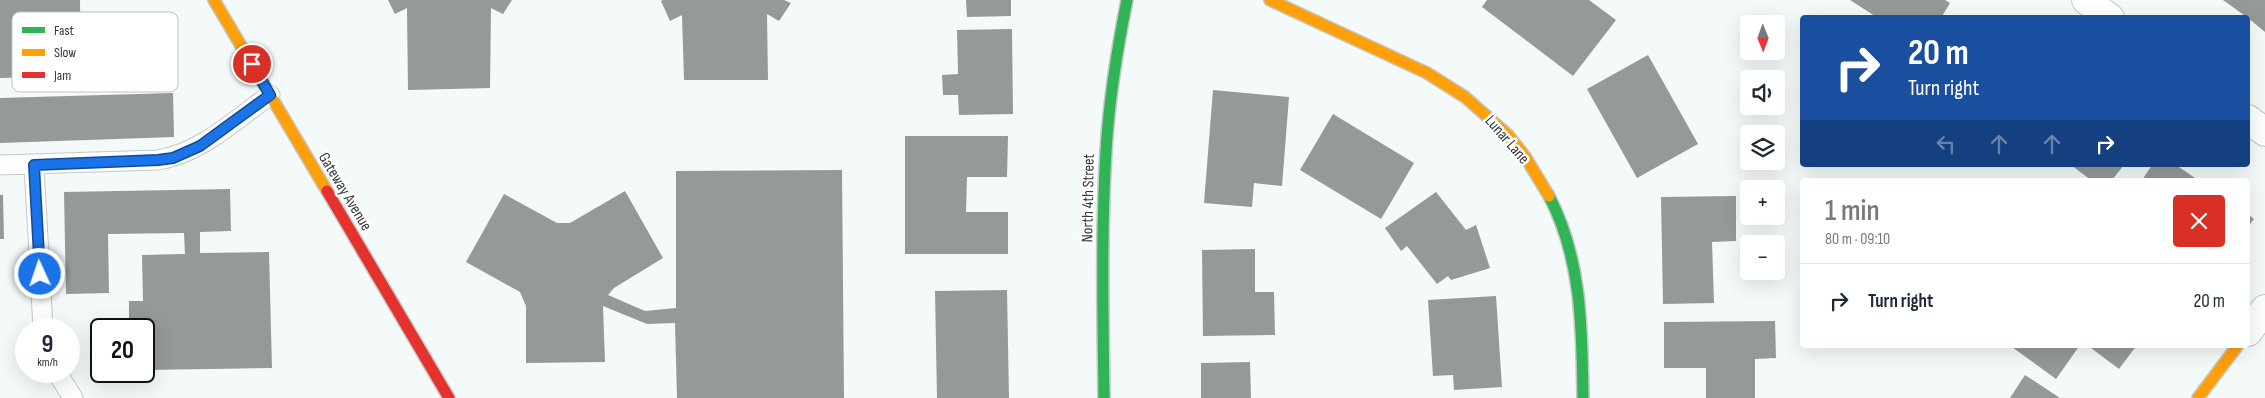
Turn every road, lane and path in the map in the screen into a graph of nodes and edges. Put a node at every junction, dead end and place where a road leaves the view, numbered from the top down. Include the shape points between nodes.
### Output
1 (214, 0) edge
2 (1128, 0) edge
3 (1270, 0) edge
4 (2086, 0) edge
5 (2106, 15) edge
6 (270, 95) junction
7 (2250, 121) edge
8 (2265, 132) edge
9 (0, 165) edge
10 (34, 165) junction
11 (2265, 309) edge
12 (42, 318) edge
13 (2250, 329) edge
14 (2236, 348) edge
15 (64, 383) edge
16 (73, 398) edge
17 (449, 398) edge
18 (1104, 398) edge
19 (1583, 398) edge
20 (2198, 398) edge

1 - 6 street, Gateway Avenue
2 - 18 street, North 4th Street via 1110,92 1104,150
3 - 19 street, Lunar Lane via 1440,80 1498,122 1525,156 1548,193 1573,262 1582,332
4 - 5 street
6 - 10 lane via 200,146 173,158
6 - 17 street, Gateway Avenue
7 - 8 street
9 - 10 lane
10 - 12 lane
11 - 13 street
14 - 20 street
15 - 16 lane

